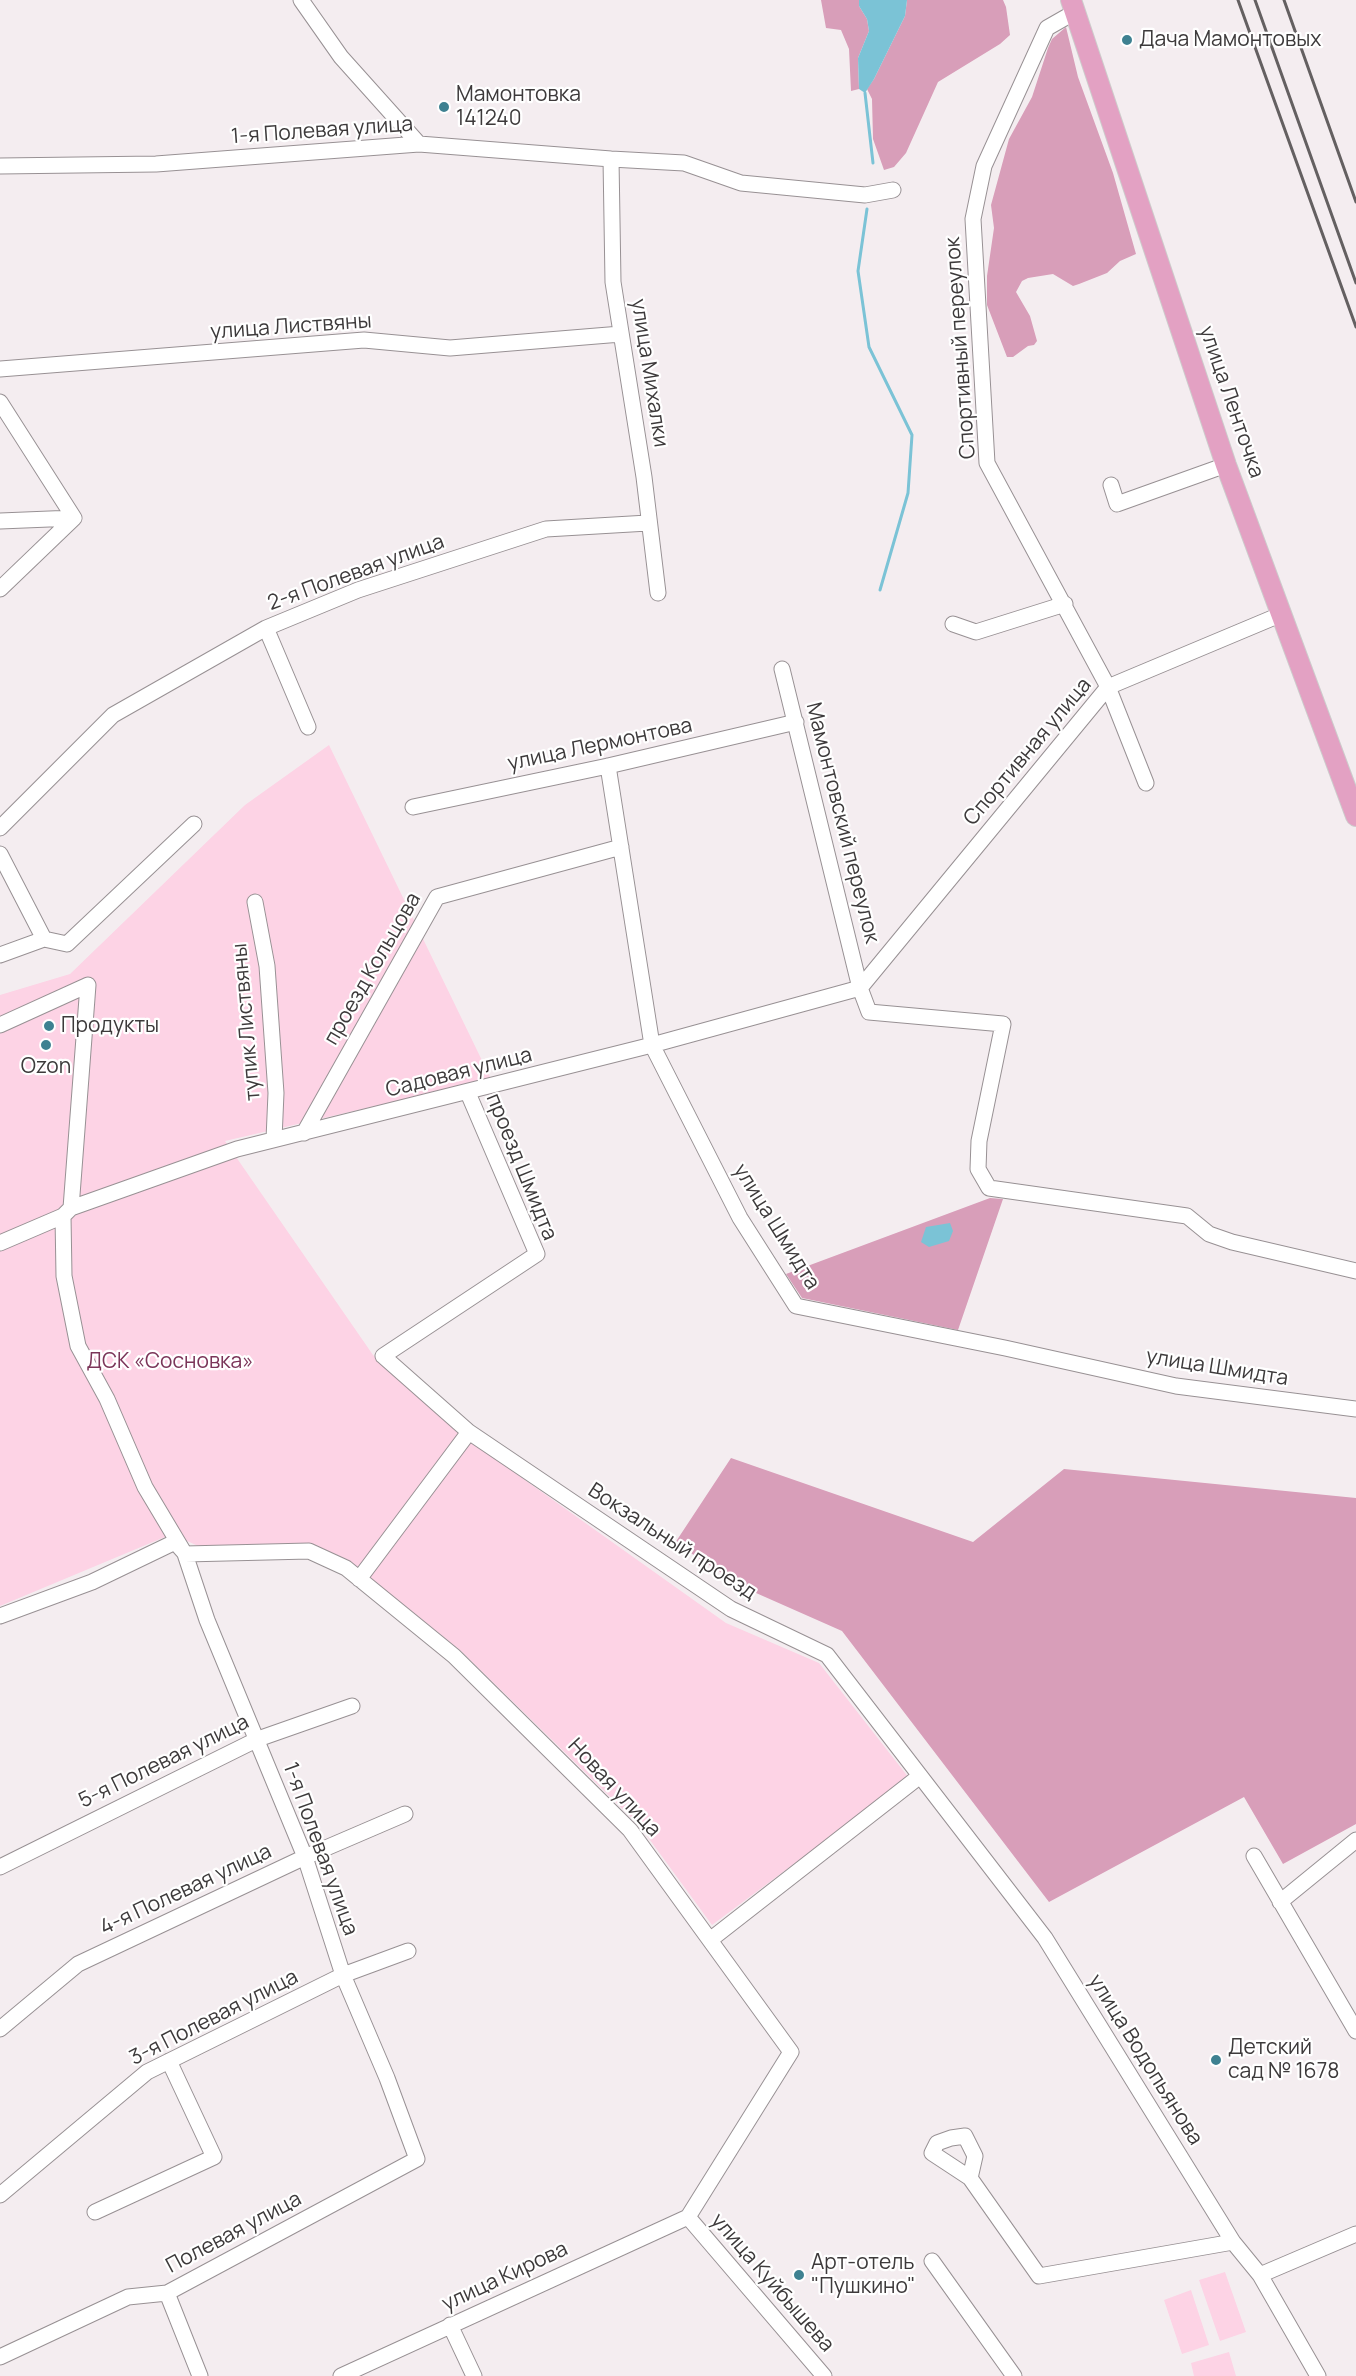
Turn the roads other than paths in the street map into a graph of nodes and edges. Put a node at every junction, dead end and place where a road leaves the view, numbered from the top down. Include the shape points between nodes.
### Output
1 (301, 0) edge
2 (1073, 6) edge
3 (419, 144) junction
4 (611, 159) junction
5 (0, 166) edge
6 (893, 190) dead end
7 (621, 334) junction
8 (0, 369) edge
9 (0, 402) edge
10 (1226, 465) junction
11 (1111, 485) dead end
12 (74, 518) junction
13 (0, 521) edge
14 (648, 522) junction
15 (0, 589) edge
16 (658, 593) dead end
17 (1065, 604) junction
18 (1282, 614) junction
19 (953, 624) dead end
20 (266, 628) junction
21 (782, 669) dead end
22 (1108, 687) junction
23 (796, 722) junction
24 (308, 728) dead end
25 (608, 766) junction
26 (1146, 783) dead end
27 (413, 807) dead end
28 (1356, 816) edge
29 (194, 824) dead end
30 (0, 828) edge
31 (621, 847) junction
32 (0, 854) edge
33 (255, 902) dead end
34 (44, 939) junction
35 (0, 955) edge
36 (860, 988) junction
37 (0, 1024) edge
38 (652, 1046) junction
39 (468, 1093) junction
40 (304, 1133) junction
41 (274, 1139) junction
42 (67, 1212) junction
43 (0, 1243) edge
44 (1356, 1270) edge
45 (383, 1356) joint
46 (1356, 1409) edge
47 (469, 1432) junction
48 (185, 1554) junction
49 (359, 1579) junction
50 (0, 1616) edge
51 (352, 1706) dead end
52 (258, 1739) junction
53 (920, 1776) junction
54 (405, 1814) dead end
55 (1356, 1840) edge
56 (1254, 1856) dead end
57 (304, 1857) junction
58 (0, 1867) edge
59 (1280, 1902) junction
60 (710, 1940) junction
61 (408, 1951) dead end
62 (343, 1975) junction
63 (0, 2029) edge
64 (1356, 2031) edge
65 (169, 2061) junction
66 (417, 2159) joint
67 (970, 2178) dead end
68 (0, 2195) edge
69 (95, 2212) dead end
70 (687, 2217) junction
71 (1356, 2234) edge
72 (1233, 2242) junction
73 (932, 2261) dead end
74 (1260, 2275) junction
75 (167, 2293) junction
76 (450, 2325) junction
77 (0, 2357) edge
78 (200, 2376) edge
79 (341, 2376) edge
80 (474, 2376) edge
81 (824, 2376) edge
82 (1014, 2376) edge
83 (1318, 2376) edge

1 - 3 street via 341,57
2 - 10 main road, улица Ленточка
2 - 17 street, Спортивный переулок via 1047,28 984,166 973,219 987,463
3 - 4 street, 1-я Полевая улица
3 - 5 street, 1-я Полевая улица via 156,164
4 - 6 street, 1-я Полевая улица via 684,163 741,183 865,195
4 - 7 street, улица Михалки via 612,282
7 - 8 street, улица Листвяны via 450,348 364,340
7 - 14 street, улица Михалки
9 - 12 street
10 - 11 street via 1117,504
10 - 18 main road, улица Ленточка
12 - 13 street
12 - 15 street
14 - 16 street, улица Михалки
14 - 20 street, 2-я Полевая улица via 546,529 358,590
17 - 19 street via 976,632
17 - 22 street, Спортивный переулок
18 - 22 street, Спортивная улица
18 - 28 main road, улица Ленточка
20 - 24 street
20 - 30 street, 2-я Полевая улица via 113,715
21 - 23 street, Мамонтовский переулок
22 - 26 street, Спортивный переулок
22 - 36 street, Спортивная улица
23 - 25 street, улица Лермонтова
23 - 36 street, Мамонтовский переулок
25 - 27 street, улица Лермонтова
25 - 31 street, улица Шмидта
29 - 34 street via 67,944
31 - 38 street, улица Шмидта
31 - 40 street, проезд Кольцова via 437,897
32 - 34 street
33 - 41 street, тупик Листвяны via 267,966 276,1093
34 - 35 street
36 - 38 street, Садовая улица
36 - 44 street, Мамонтовский переулок via 869,1012 1003,1024 979,1141 978,1169 989,1188 1187,1215 1209,1234 1232,1242
37 - 42 street, 1-я Полевая улица via 88,985
38 - 39 street, Садовая улица
38 - 46 street, улица Шмидта via 740,1218 796,1306 1176,1386
39 - 40 street, Садовая улица
39 - 45 street, проезд Шмидта via 537,1254
40 - 41 street, Садовая улица
41 - 42 street, Садовая улица
42 - 43 street, Садовая улица
42 - 48 street, 1-я Полевая улица via 64,1276 78,1346 107,1399 146,1487
45 - 47 street, Вокзальный проезд
47 - 49 street
47 - 53 street, Вокзальный проезд via 731,1609 826,1655
48 - 49 street, Новая улица via 309,1551 346,1568
48 - 50 street via 176,1542 92,1582
48 - 52 street, 1-я Полевая улица via 207,1620
49 - 60 street, Новая улица via 454,1656 630,1830
51 - 52 street, 5-я Полевая улица
52 - 57 street, 1-я Полевая улица
52 - 58 street, 5-я Полевая улица
53 - 60 street
53 - 72 street, улица Водопьянова via 1045,1938
54 - 57 street, 4-я Полевая улица
55 - 59 street
56 - 59 street
57 - 62 street, 1-я Полевая улица
57 - 63 street, 4-я Полевая улица via 78,1964
59 - 64 street
60 - 70 street, Новая улица via 791,2052
61 - 62 street, 3-я Полевая улица
62 - 65 street, 3-я Полевая улица
62 - 66 street, 1-я Полевая улица
65 - 68 street, 3-я Полевая улица via 147,2072
65 - 69 street via 214,2157
66 - 75 street, Полевая улица
67 - 72 street via 1040,2276
70 - 76 street, улица Кирова
70 - 81 street, улица Куйбышева
71 - 74 street
72 - 74 street, улица Водопьянова
73 - 82 street
74 - 83 street, улица Водопьянова
75 - 77 street, Полевая улица via 128,2297
75 - 78 street
76 - 79 street, улица Кирова
76 - 80 street

